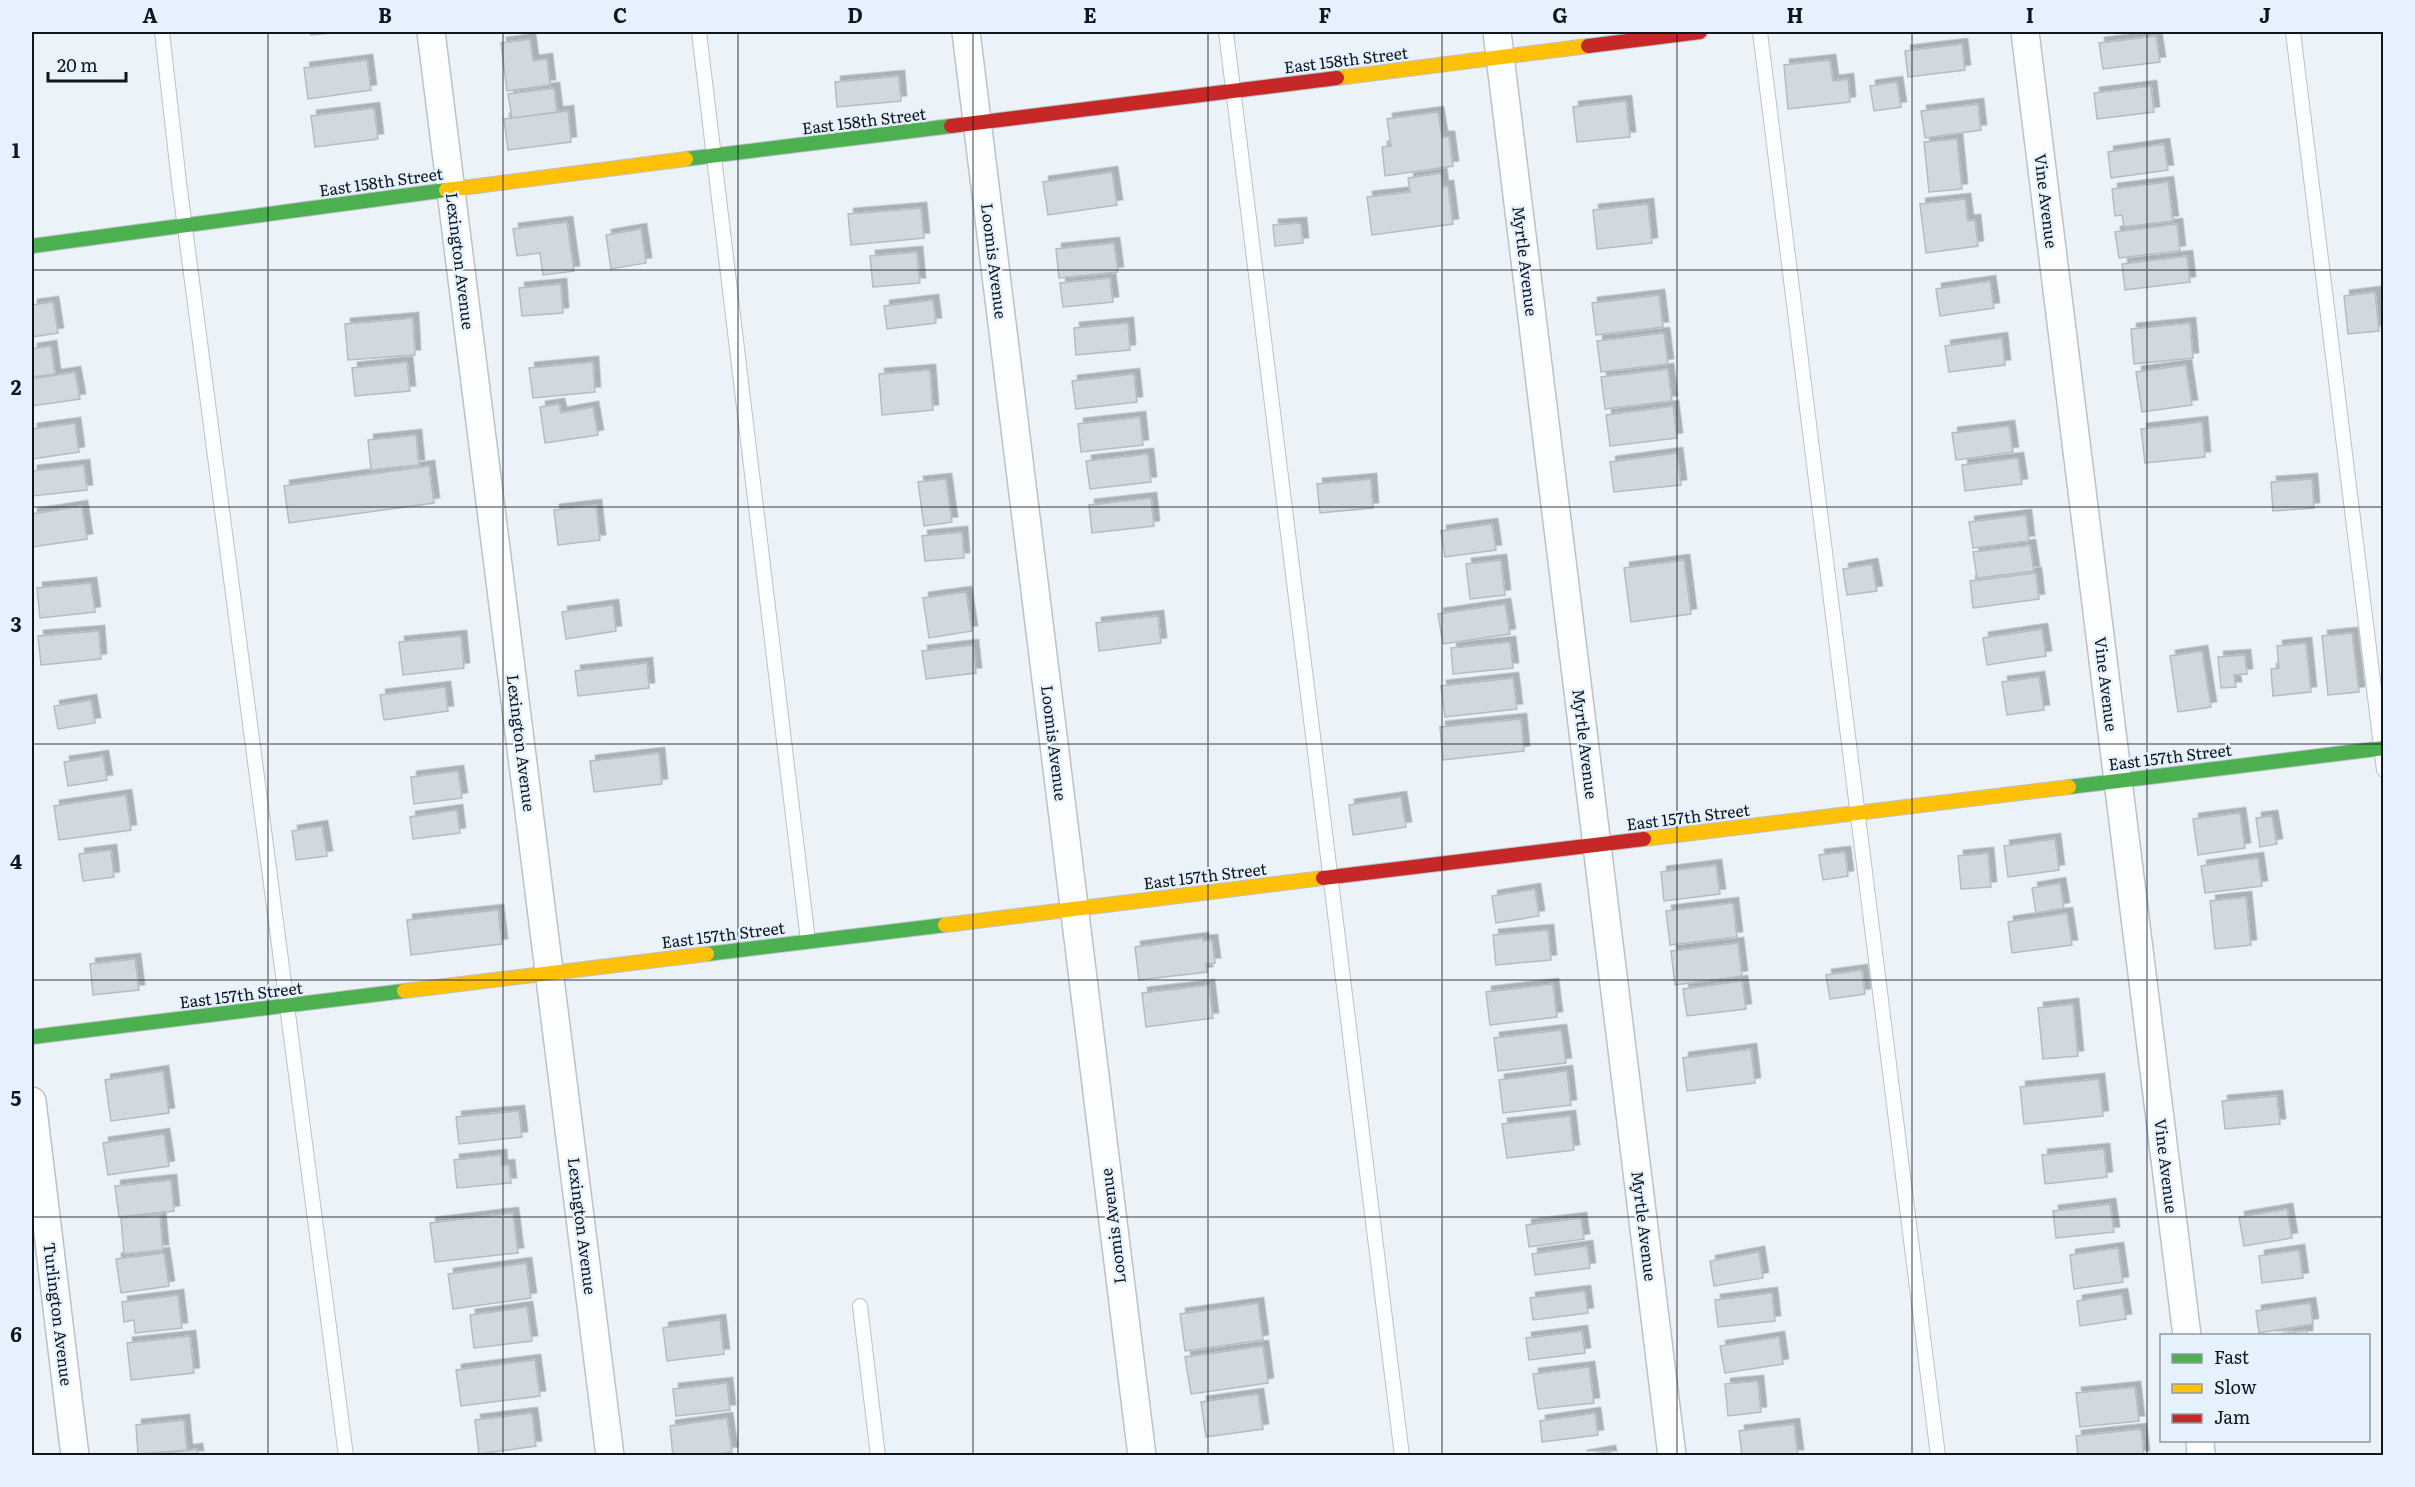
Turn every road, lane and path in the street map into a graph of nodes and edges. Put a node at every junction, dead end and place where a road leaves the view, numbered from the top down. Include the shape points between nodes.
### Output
1 (162, 32) edge
2 (431, 32) edge
3 (699, 32) edge
4 (966, 32) edge
5 (1226, 32) edge
6 (1700, 32) edge
7 (1760, 32) edge
8 (2025, 32) edge
9 (2293, 32) edge
10 (1498, 44) edge
11 (1233, 91) junction
12 (977, 123) junction
13 (715, 157) junction
14 (451, 189) junction
15 (185, 225) junction
16 (32, 246) edge
17 (2382, 748) edge
18 (2384, 770) edge
19 (2118, 780) junction
20 (1858, 812) junction
21 (1597, 844) junction
22 (1330, 877) junction
23 (1074, 909) junction
24 (808, 941) junction
25 (550, 973) junction
26 (288, 1005) junction
27 (32, 1037) edge
28 (32, 1101) edge
29 (860, 1306) dead end
30 (2187, 1334) edge
31 (75, 1455) edge
32 (346, 1455) edge
33 (610, 1455) edge
34 (878, 1455) edge
35 (1142, 1455) edge
36 (1402, 1455) edge
37 (1672, 1455) edge
38 (1938, 1455) edge

1 - 15 lane
2 - 14 street, Lexington Avenue
3 - 13 lane
4 - 12 street, Loomis Avenue
5 - 11 lane
6 - 10 street, East 158th Street
7 - 20 lane
8 - 19 street, Vine Avenue
9 - 17 lane
10 - 11 street, East 158th Street
10 - 21 street, Myrtle Avenue
11 - 12 street, East 158th Street
11 - 22 lane
12 - 13 street, East 158th Street
12 - 23 street, Loomis Avenue
13 - 14 street, East 158th Street
13 - 24 lane
14 - 15 street, East 158th Street
14 - 25 street, Lexington Avenue
15 - 16 street, East 158th Street
15 - 26 lane
17 - 18 lane
17 - 19 street, East 157th Street
19 - 20 street, East 157th Street
19 - 30 street, Vine Avenue
20 - 21 street, East 157th Street
20 - 38 lane
21 - 22 street, East 157th Street
21 - 37 street, Myrtle Avenue
22 - 23 street, East 157th Street
22 - 36 lane
23 - 24 street, East 157th Street
23 - 35 street, Loomis Avenue
24 - 25 street, East 157th Street
25 - 26 street, East 157th Street
25 - 33 street, Lexington Avenue
26 - 27 street, East 157th Street
26 - 32 lane
28 - 31 street, Turlington Avenue
29 - 34 lane

